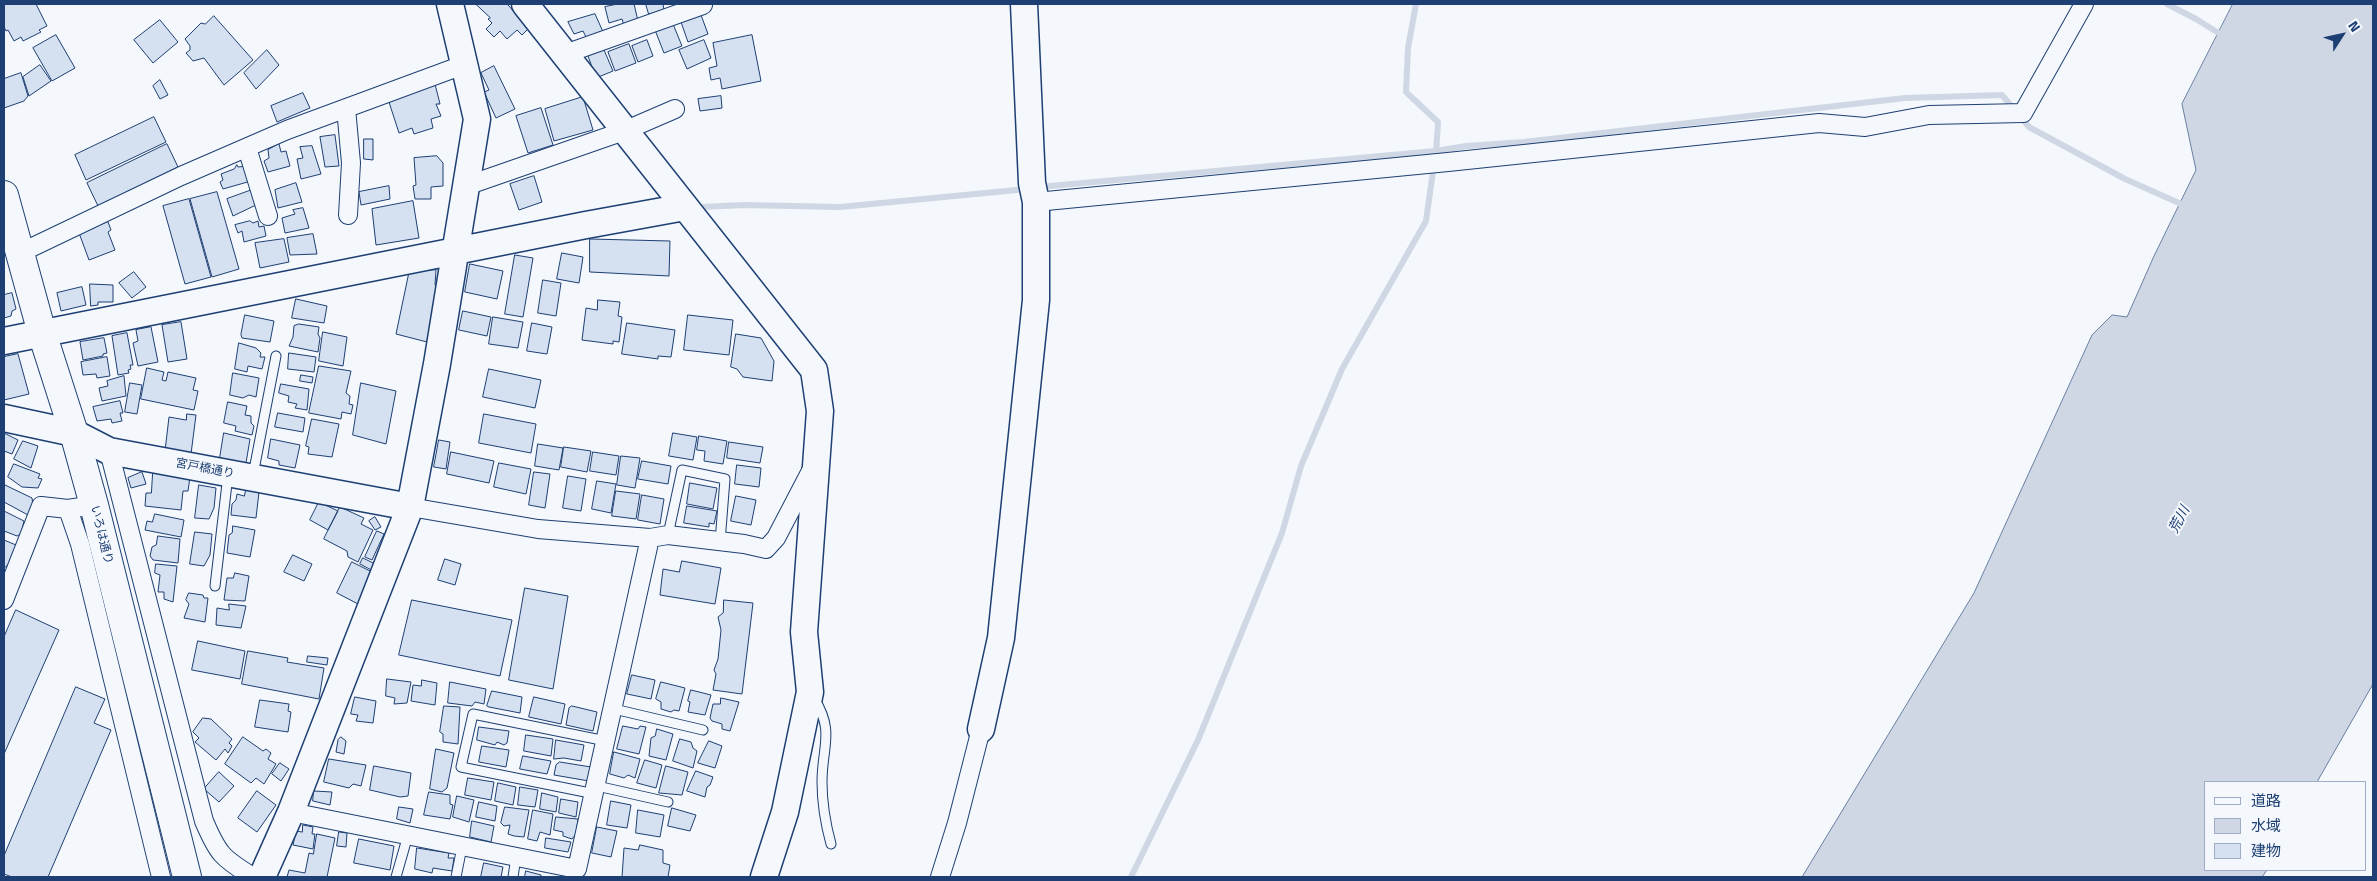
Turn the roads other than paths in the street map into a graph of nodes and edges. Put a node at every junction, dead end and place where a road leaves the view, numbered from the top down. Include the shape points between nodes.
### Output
1 (450, 4) edge
2 (524, 4) edge
3 (1024, 4) edge
4 (2084, 4) edge
5 (702, 5) edge
6 (565, 54) junction
7 (463, 65) junction
8 (346, 108) junction
9 (675, 109) dead end
10 (624, 131) junction
11 (247, 148) junction
12 (466, 186) junction
13 (4, 195) edge
14 (1035, 195) junction
15 (685, 208) junction
16 (348, 215) dead end
17 (268, 216) dead end
18 (457, 243) junction
19 (20, 253) junction
20 (39, 322) junction
21 (4, 341) edge
22 (276, 356) dead end
23 (4, 418) edge
24 (74, 433) junction
25 (109, 451) junction
26 (815, 463) junction
27 (240, 476) junction
28 (410, 507) junction
29 (87, 512) junction
30 (659, 536) junction
31 (720, 543) junction
32 (8, 581) edge
33 (215, 586) dead end
34 (4, 600) edge
35 (810, 692) junction
36 (614, 709) junction
37 (981, 729) joint
38 (703, 730) dead end
39 (607, 741) junction
40 (596, 790) junction
41 (668, 802) dead end
42 (292, 812) junction
43 (408, 835) junction
44 (831, 844) dead end
45 (462, 846) junction
46 (516, 857) junction
47 (576, 873) edge
48 (161, 877) edge
49 (187, 877) edge
50 (253, 877) edge
51 (262, 877) edge
52 (396, 877) edge
53 (456, 877) edge
54 (513, 877) edge
55 (764, 877) edge
56 (940, 877) edge

1 - 7 street
2 - 6 street
3 - 14 street
4 - 14 street via 2023,113 1929,115 1865,127 1819,123 1447,162
5 - 6 street
6 - 10 street
7 - 8 street
7 - 12 street via 477,119
8 - 11 street
8 - 16 street via 350,163
9 - 10 street
10 - 12 street
10 - 15 street
11 - 17 street
11 - 19 street
12 - 18 street
13 - 19 main road, いろは通り
14 - 37 street via 1036,300 1001,638
15 - 18 street
15 - 26 street via 814,370 820,411
18 - 20 street
18 - 28 street
19 - 20 main road, いろは通り
20 - 21 street
20 - 24 main road, いろは通り
22 - 27 lane
23 - 24 street, 宮戸橋通り
24 - 25 street, 宮戸橋通り
24 - 29 main road, いろは通り
25 - 27 street, 宮戸橋通り
25 - 50 street via 204,821 216,849
26 - 31 street via 776,538 766,549
26 - 35 street via 804,632
27 - 28 street, 宮戸橋通り
27 - 33 lane
28 - 30 street via 538,529
28 - 42 street
29 - 32 street via 41,506
29 - 48 street via 80,544
29 - 49 main road, いろは通り
30 - 31 street
30 - 31 lane via 682,470 725,478
30 - 36 street
32 - 34 street
35 - 44 lane via 824,716 823,814
35 - 55 street via 785,812
36 - 38 lane
36 - 39 street
37 - 56 street
39 - 40 street
39 - 40 lane via 473,714 461,767
40 - 41 lane
40 - 47 street
42 - 43 street
42 - 51 street
43 - 45 street
43 - 52 lane
45 - 46 street
45 - 53 lane
46 - 47 street
46 - 54 lane

